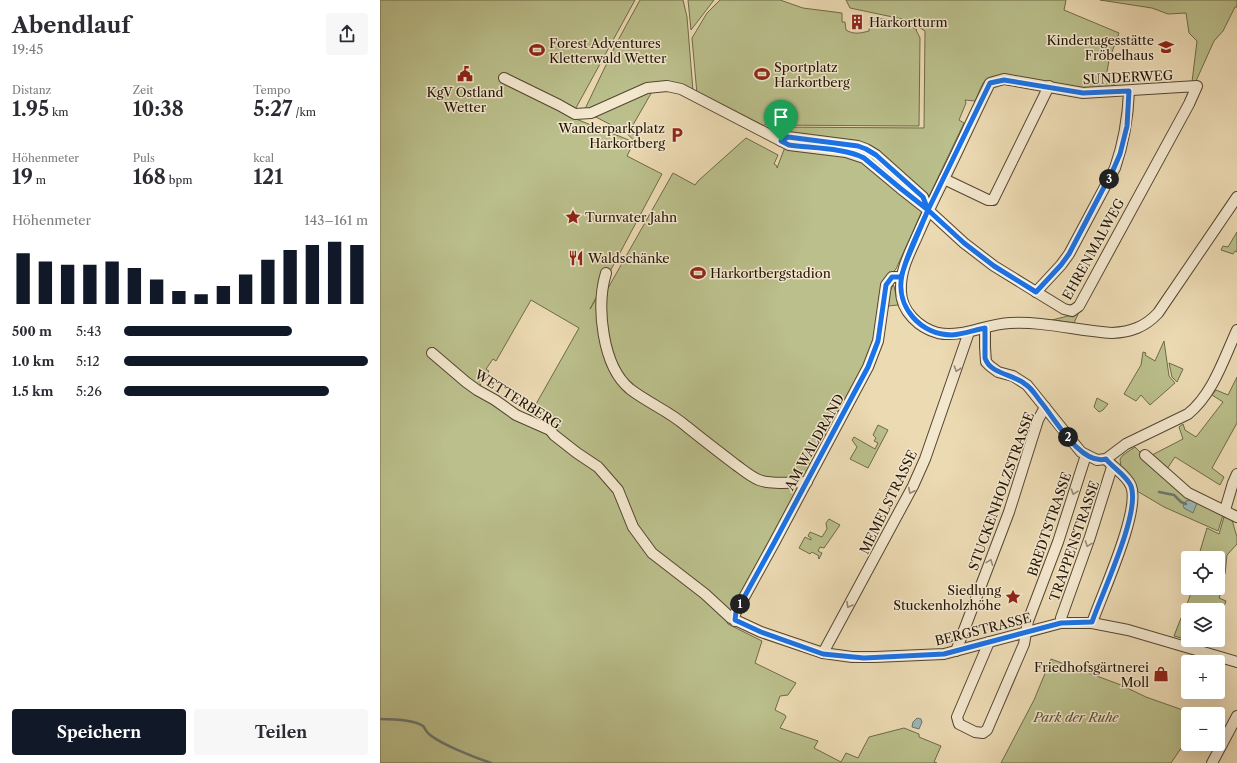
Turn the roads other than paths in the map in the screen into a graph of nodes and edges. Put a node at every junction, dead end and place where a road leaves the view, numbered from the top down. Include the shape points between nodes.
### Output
1 (504, 78) dead end
2 (1049, 86) junction
3 (1196, 86) joint
4 (1129, 91) junction
5 (944, 179) junction
6 (1237, 197) edge
7 (928, 210) junction
8 (606, 273) dead end
9 (901, 277) junction
10 (1036, 292) junction
11 (985, 328) junction
12 (1237, 330) edge
13 (969, 332) junction
14 (432, 353) dead end
15 (1045, 407) junction
16 (1086, 455) junction
17 (1145, 455) dead end
18 (1109, 463) junction
19 (1237, 474) edge
20 (807, 482) junction
21 (1225, 510) junction
22 (1237, 517) edge
23 (735, 620) junction
24 (1092, 622) junction
25 (1061, 623) junction
26 (1026, 632) junction
27 (989, 642) junction
28 (956, 651) junction
29 (823, 654) junction
30 (1237, 662) edge
31 (1237, 716) edge
32 (1212, 763) edge

1 - 7 street, EHRENMALWEG via 575,114 591,113 647,88 667,86 681,89 789,145 859,155
2 - 4 street, SUNDERWEG via 1083,93
2 - 5 street, SUNDERWEG via 1004,80 990,83
2 - 5 street via 993,200
3 - 4 street, SUNDERWEG
3 - 10 street, EHRENMALWEG via 1189,104 1077,308 1072,311 1064,309
4 - 10 street via 1127,126 1114,168 1069,254
5 - 7 street
6 - 11 street via 1158,313 1138,328 1123,333 1112,333 1010,323
7 - 9 street
7 - 10 street, EHRENMALWEG via 994,266
8 - 20 street via 602,295 602,324 610,359 624,384 675,417 758,480
9 - 13 street via 903,301 911,316 925,328 952,335
9 - 20 street, AM WALDRAND via 892,277 886,285 878,341 868,367
11 - 13 street
11 - 15 street via 986,362 993,369 1013,376 1027,385
12 - 18 street via 1212,383 1193,410 1126,444
13 -> 29 street, MEMELSTRASSE via 928,452 913,486
14 - 23 street, WETTERBERG via 471,386 516,415 550,430 598,467 618,490 633,527 652,553
15 - 16 street via 1071,441
28 -> 15 street, STUCKENHOLZSTRASSE via 1009,512 1038,420
16 - 18 street
16 -> 26 street, BREDTSTRASSE
17 - 21 street via 1188,493
18 - 24 street via 1130,483 1133,499 1127,527
18 -> 25 street, TRAPPENSTRASSE via 1090,537
19 - 21 street
20 - 23 street, AM WALDRAND via 736,612
21 - 22 street
23 - 29 street, BERGSTRASSE
24 - 25 street, BERGSTRASSE
24 - 30 street, BERGSTRASSE
25 - 26 street, BERGSTRASSE
26 - 27 street, BERGSTRASSE
26 - 27 street, BREDTSTRASSE via 1024,644 992,720 983,733 960,724 957,717
27 - 28 street, BERGSTRASSE
28 - 29 street, BERGSTRASSE via 935,655 870,658
31 - 32 street

